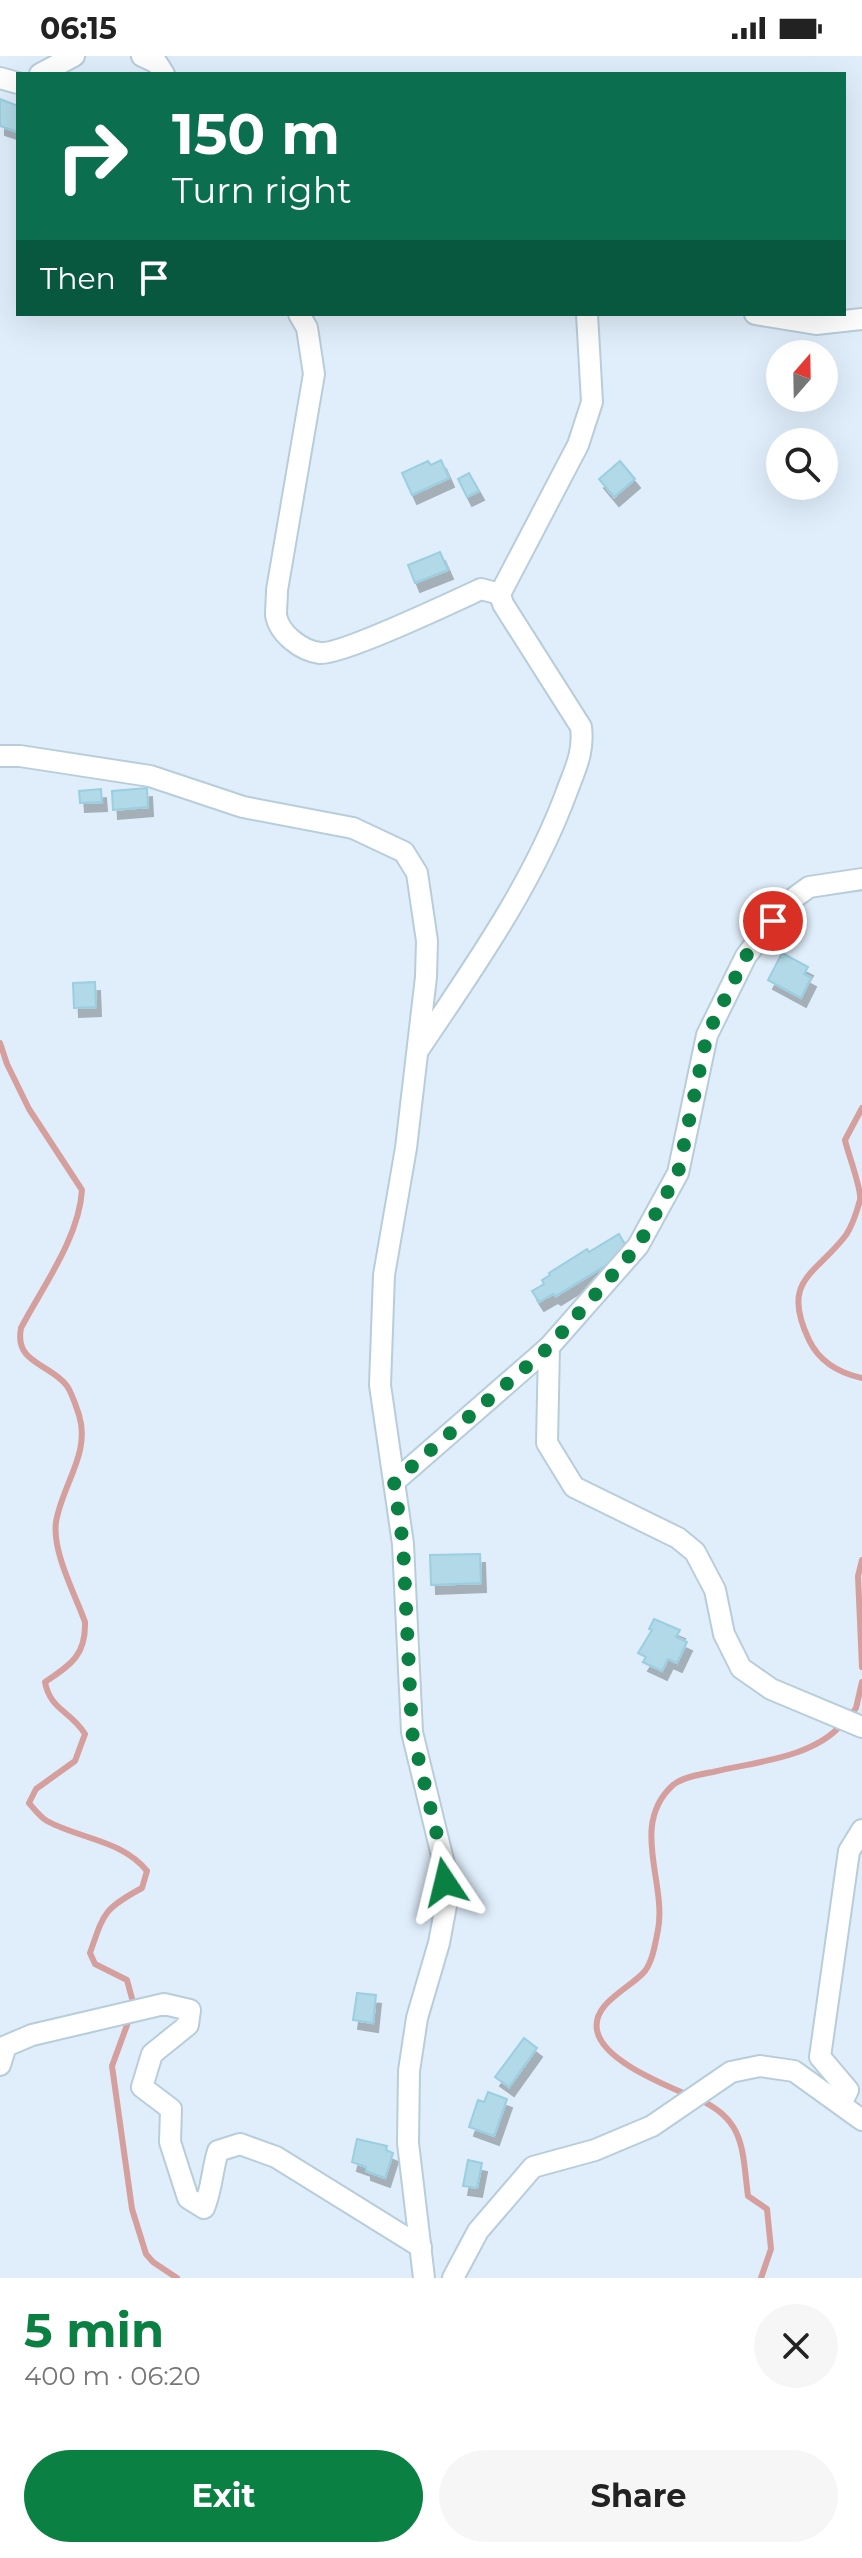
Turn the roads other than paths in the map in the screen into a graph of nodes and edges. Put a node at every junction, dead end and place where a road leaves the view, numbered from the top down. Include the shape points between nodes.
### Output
1 (74, 56) edge
2 (142, 56) edge
3 (44, 72) edge
4 (163, 72) edge
5 (300, 316) edge
6 (587, 316) edge
7 (767, 316) edge
8 (862, 319) edge
9 (500, 594) junction
10 (0, 756) edge
11 (862, 879) edge
12 (417, 1053) junction
13 (549, 1347) junction
14 (394, 1482) junction
15 (862, 1727) edge
16 (862, 1830) edge
17 (0, 2065) edge
18 (841, 2104) junction
19 (862, 2120) edge
20 (421, 2247) junction
21 (424, 2278) edge
22 (453, 2278) edge

1 - 3 street
2 - 4 street
5 - 9 street via 314,374 277,590 276,617 286,634 323,653 481,589
6 - 9 street via 592,402 578,445
7 - 8 street via 816,324
9 - 12 street via 581,727 584,745 556,822 528,878
10 - 12 street via 150,776 243,807 353,828 404,852 417,873 427,941
11 - 13 street via 809,887 787,903 746,956 707,1035 678,1173 638,1246
12 - 14 street via 384,1275 380,1385
13 - 14 street
13 - 15 street via 547,1443 574,1487 678,1538 695,1552 715,1590 724,1634 741,1668 771,1689
14 - 20 street via 403,1544 412,1732 444,1864 447,1900 409,2071 408,2143
16 - 18 street via 849,1851 820,2057 848,2090
17 - 20 street via 6,2046 32,2035 164,2004 190,2010 188,2025 152,2054 142,2087 171,2109 170,2142 188,2198 204,2208 218,2151 240,2144 276,2157
18 - 19 street
18 - 22 street via 794,2071 760,2066 731,2072 652,2126 595,2150 533,2167 478,2231
20 - 21 street

